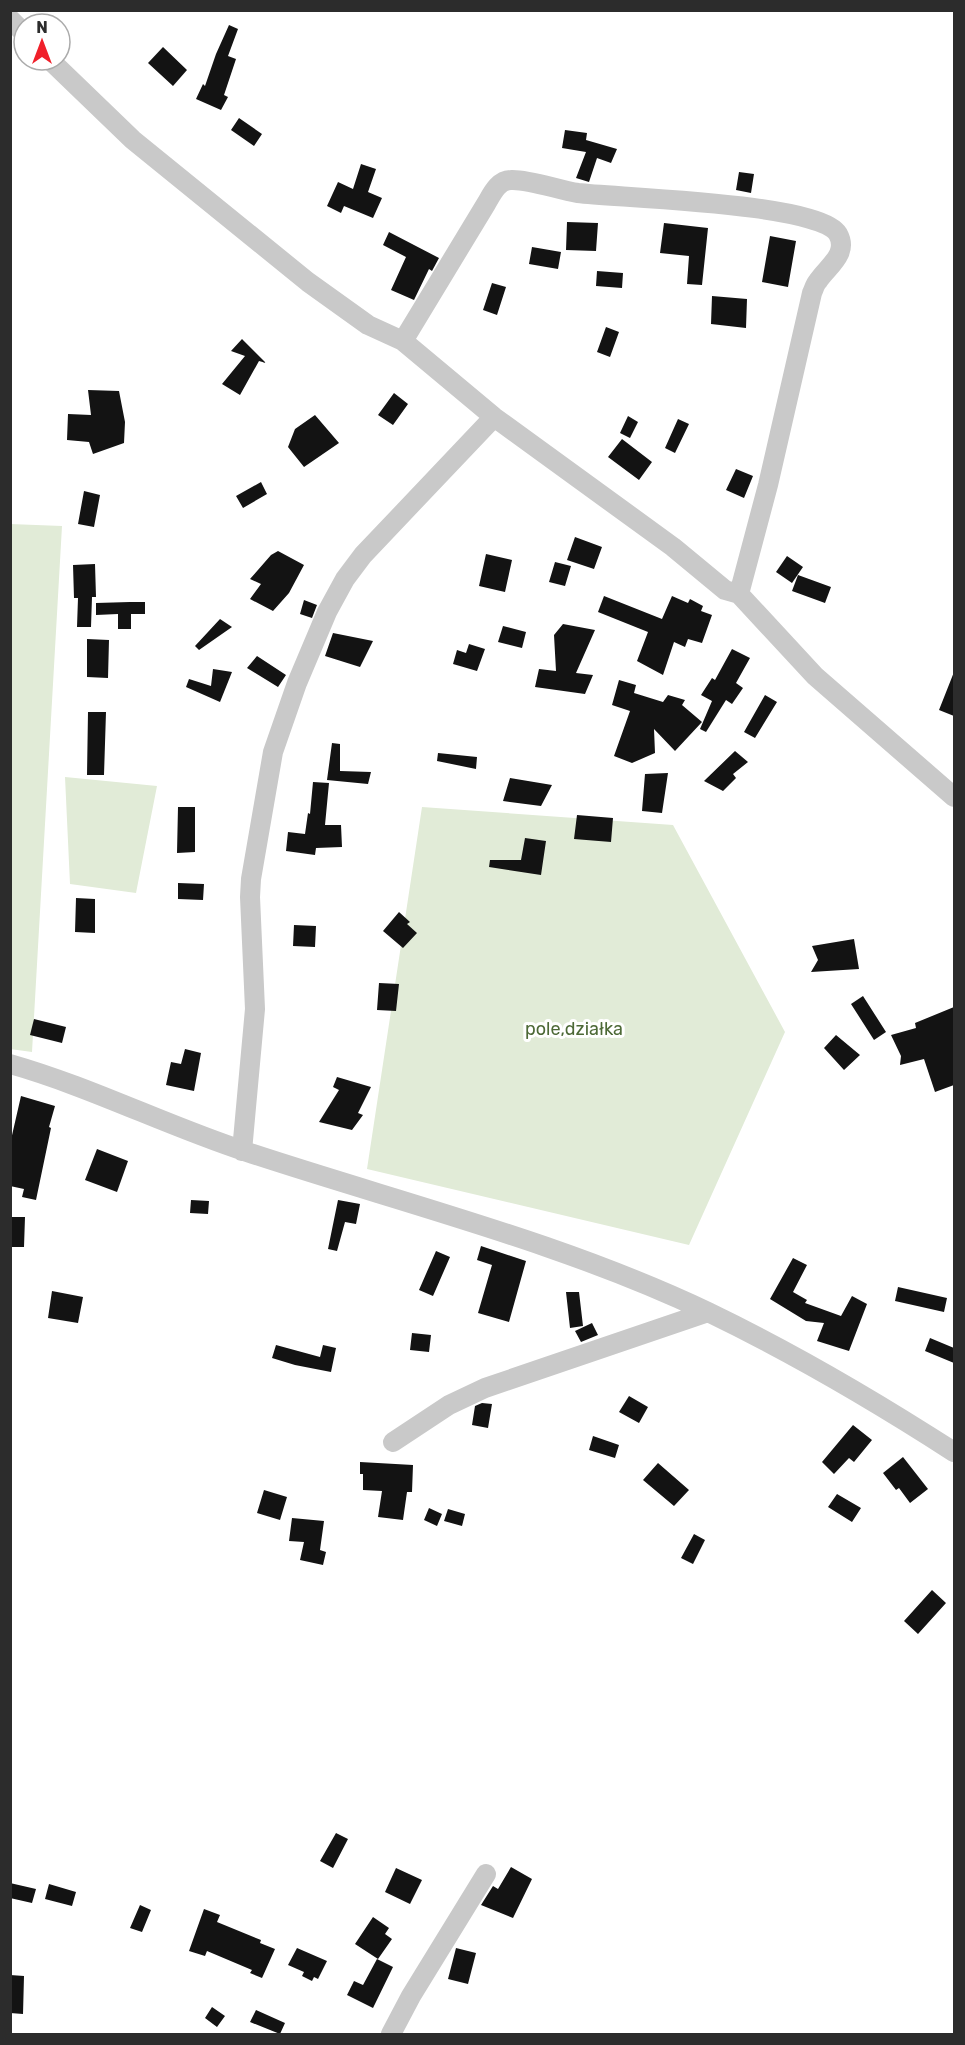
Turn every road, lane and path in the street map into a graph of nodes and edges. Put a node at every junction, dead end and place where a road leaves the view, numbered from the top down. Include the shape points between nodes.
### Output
1 (62, 72) edge
2 (403, 341) junction
3 (494, 417) junction
4 (740, 594) junction
5 (954, 797) edge
6 (10, 1064) edge
7 (242, 1151) junction
8 (708, 1312) junction
9 (393, 1442) dead end
10 (954, 1452) edge
11 (486, 1874) dead end
12 (391, 2034) edge

1 - 2 street via 133,140 244,232 368,325
2 - 3 street
2 - 4 street via 490,196 506,180 579,193 733,204 830,226 838,234 840,249 809,302
3 - 4 street via 673,547 725,590
3 - 7 street via 352,568 327,612 297,682 273,752 251,879 254,1028
4 - 5 street via 816,676
6 - 7 street
7 - 8 street via 522,1238
8 - 9 street via 485,1388 449,1405
8 - 10 street via 826,1374
11 - 12 street

